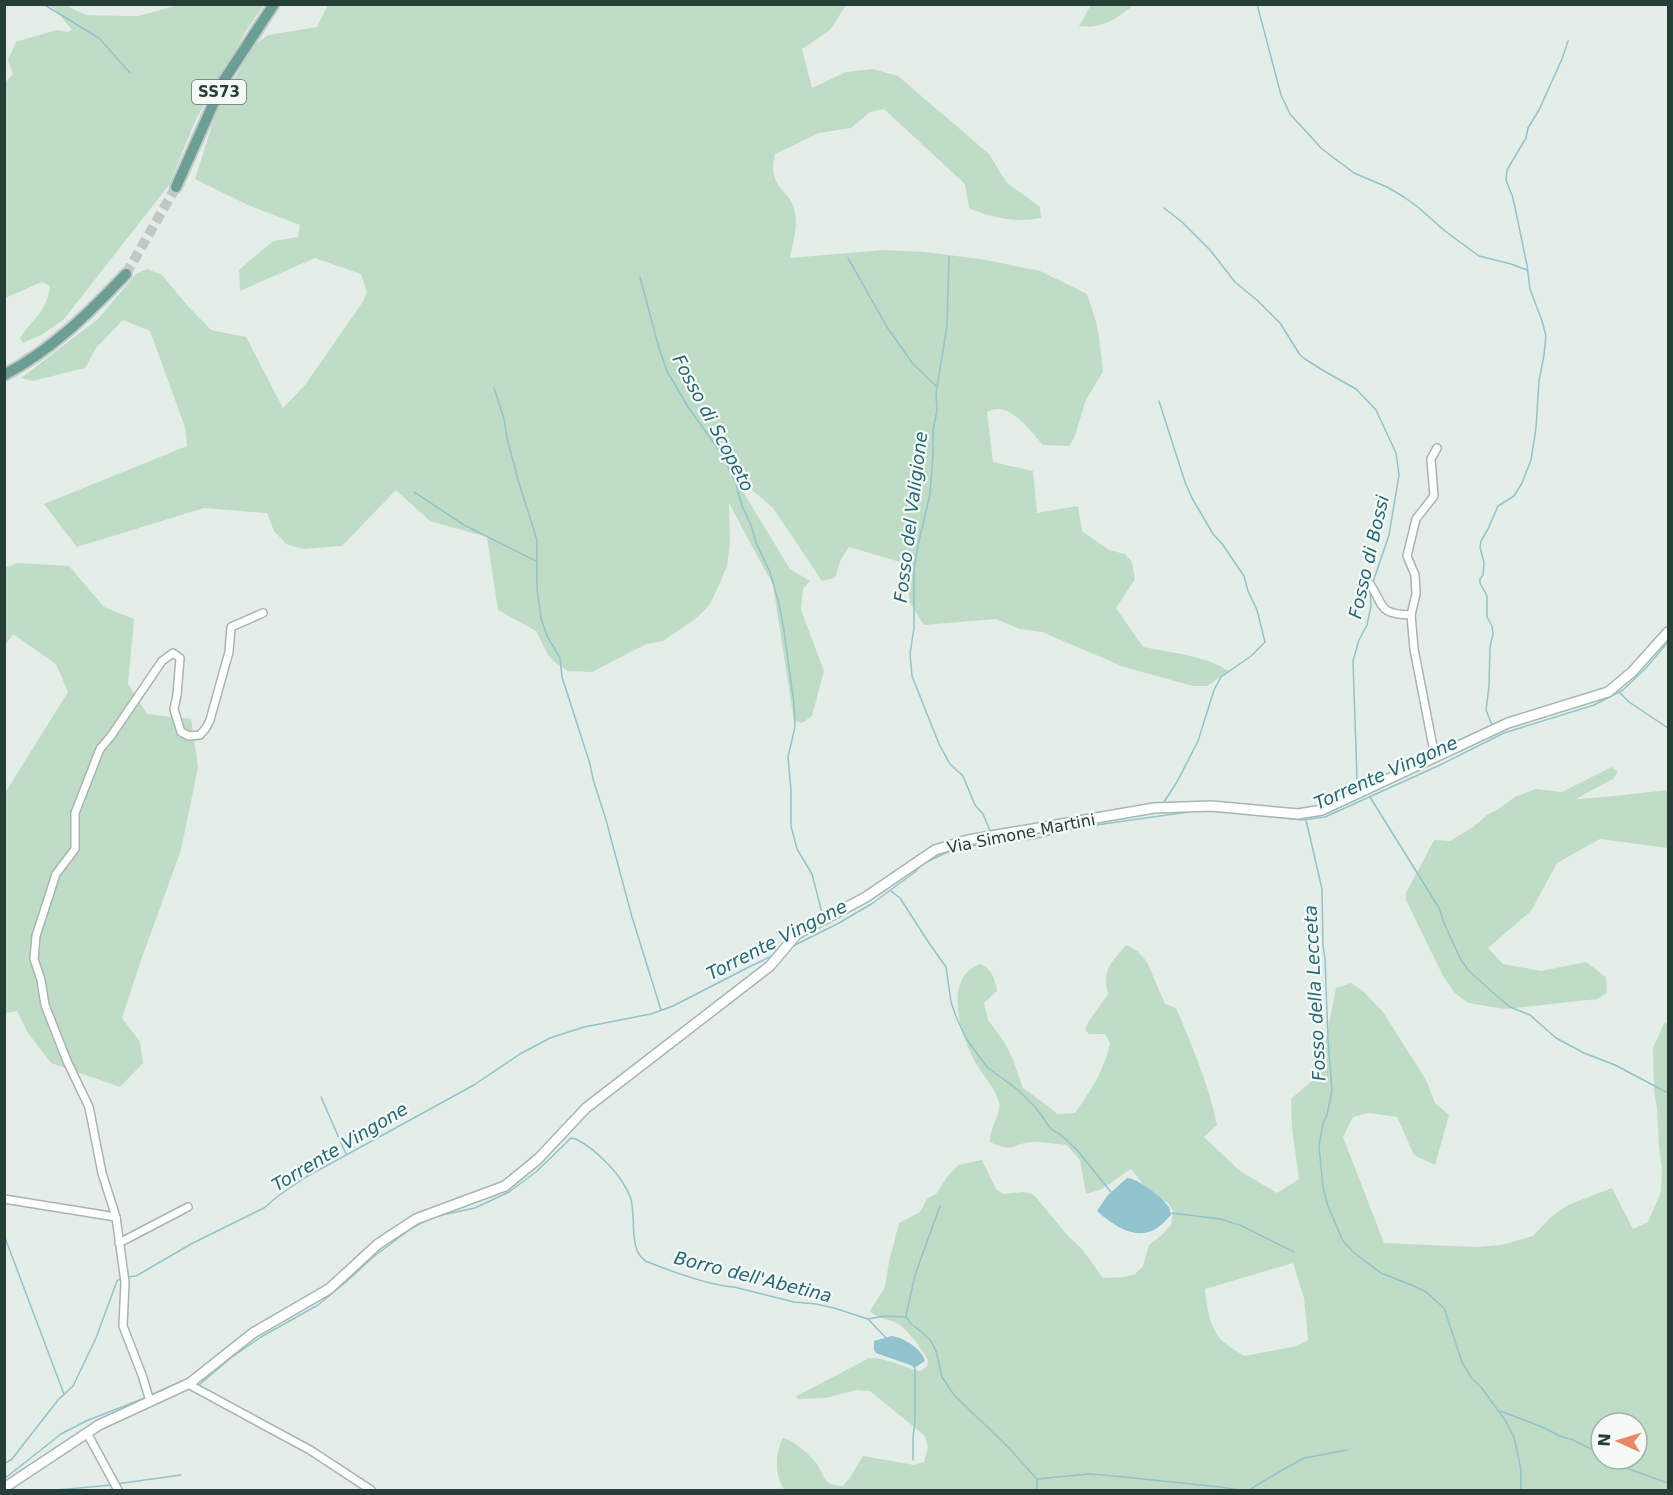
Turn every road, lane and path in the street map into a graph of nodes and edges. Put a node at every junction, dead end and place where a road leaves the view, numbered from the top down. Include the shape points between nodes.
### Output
1 (274, 4) edge
2 (176, 187) tunnel mouth
3 (126, 274) tunnel mouth
4 (4, 375) edge
5 (1437, 448) dead end
6 (1371, 587) dead end
7 (262, 613) dead end
8 (1411, 615) junction
9 (1668, 632) edge
10 (1435, 757) junction
11 (4, 1199) edge
12 (188, 1207) dead end
13 (116, 1217) junction
14 (119, 1243) junction
15 (188, 1384) junction
16 (150, 1401) junction
17 (87, 1433) junction
18 (4, 1488) edge
19 (118, 1491) edge
20 (371, 1491) edge

1 - 2 main road, SS73 via 224,80
3 - 4 main road via 58,340
5 - 8 street via 1431,459 1434,496 1416,519 1407,556 1415,575
6 - 8 street via 1381,607 1392,614
7 - 13 street via 231,627 229,652 210,720 200,735 181,732 175,716 180,658 173,653 162,661 100,749 75,813 75,849 56,874 36,936 34,959 45,1005 89,1107 102,1173
8 - 10 street
9 - 10 street, Via Simone Martini via 1608,692 1508,723
10 - 15 street, Via Simone Martini via 1326,809 1298,814 1211,806 1159,808 968,840 935,850 866,897 797,934 771,966 586,1108 538,1159 505,1186 416,1219 378,1244 329,1289 253,1333
11 - 13 street
12 - 14 street
13 - 14 street
14 - 16 street via 125,1282 123,1326
15 - 16 street, Via Simone Martini
15 - 20 street via 310,1450
16 - 17 street, Via Simone Martini
17 - 18 street, Via Simone Martini
17 - 19 street

